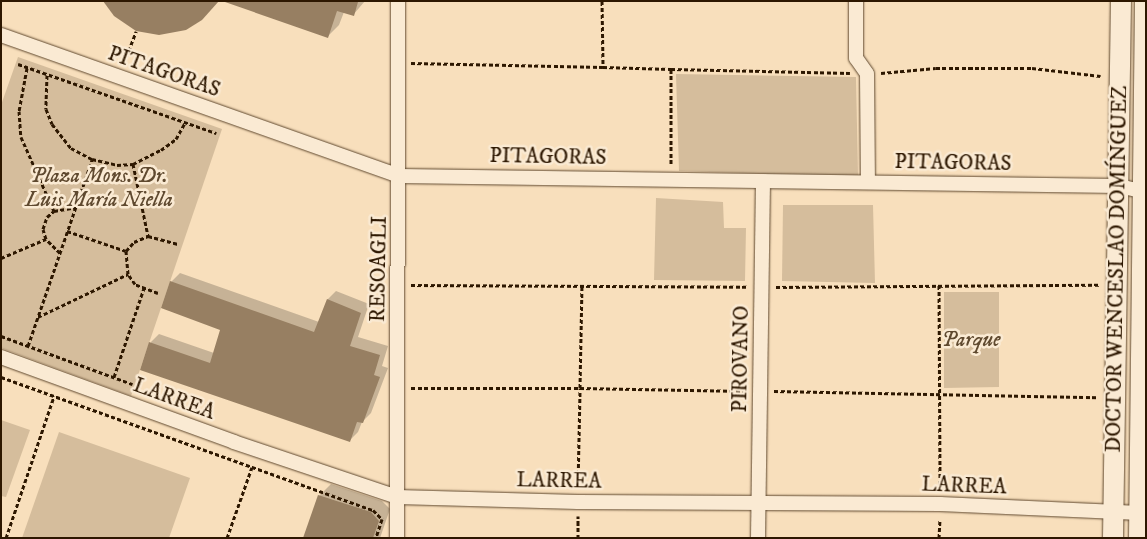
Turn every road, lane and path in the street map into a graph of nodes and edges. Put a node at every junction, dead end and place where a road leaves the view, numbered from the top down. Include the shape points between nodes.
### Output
1 (398, 1) edge
2 (602, 1) edge
3 (856, 1) edge
4 (1121, 1) edge
5 (1145, 12) edge
6 (136, 31) dead end
7 (1, 35) edge
8 (398, 63) junction
9 (18, 64) dead end
10 (27, 68) junction
11 (603, 68) junction
12 (671, 69) junction
13 (47, 74) junction
14 (866, 74) junction
15 (119, 78) junction
16 (1119, 78) junction
17 (185, 123) junction
18 (216, 133) dead end
19 (92, 159) junction
20 (133, 164) junction
21 (399, 176) junction
22 (671, 178) junction
23 (764, 181) junction
24 (868, 182) junction
25 (1119, 186) junction
26 (1144, 191) edge
27 (76, 207) junction
28 (54, 211) junction
29 (67, 231) junction
30 (148, 236) junction
31 (46, 239) junction
32 (178, 244) dead end
33 (126, 251) junction
34 (60, 253) junction
35 (1, 258) edge
36 (128, 274) junction
37 (582, 286) dead end
38 (939, 286) dead end
39 (144, 288) junction
40 (158, 293) dead end
41 (37, 317) junction
42 (1, 336) edge
43 (28, 346) junction
44 (1, 356) edge
45 (1143, 375) edge
46 (1, 377) edge
47 (114, 377) junction
48 (132, 384) dead end
49 (397, 388) junction
50 (580, 388) junction
51 (760, 391) junction
52 (54, 396) junction
53 (938, 396) junction
54 (1116, 397) junction
55 (252, 467) junction
56 (397, 497) junction
57 (578, 502) junction
58 (758, 503) junction
59 (940, 504) junction
60 (1114, 512) junction
61 (1140, 513) junction
62 (6, 538) edge
63 (227, 538) edge
64 (376, 538) edge
65 (397, 538) edge
66 (578, 538) edge
67 (758, 538) edge
68 (939, 538) edge
69 (1113, 538) edge
70 (1139, 538) edge

1 - 8 street, RESOAGLI
2 - 11 path
3 - 14 street via 856,58
4 - 16 main road, DOCTOR WENCESLAO DOMÍNGUEZ
5 - 26 main road, DOCTOR WENCESLAO DOMÍNGUEZ
6 - 15 path
7 - 15 street, PITAGORAS
8 - 11 path
8 - 21 street, RESOAGLI
9 - 10 path
10 - 13 path
10 - 28 path via 19,111 21,137
11 - 12 path
12 - 14 path
12 - 22 path
13 - 17 path
13 - 19 path via 46,109 52,124 71,148
14 - 16 path via 936,68 1032,68
14 - 24 street
15 - 21 street, PITAGORAS
16 - 25 main road, DOCTOR WENCESLAO DOMÍNGUEZ
17 - 18 path
17 - 20 path via 176,138 161,150
19 - 20 path via 116,165
19 - 27 path
20 - 30 path
21 - 22 street, PITAGORAS
21 - 49 street, RESOAGLI
22 - 23 street, PITAGORAS
23 - 24 street, PITAGORAS
23 - 51 street, PIROVANO
24 - 25 street, PITAGORAS
25 - 26 street, PITAGORAS
25 - 54 main road, DOCTOR WENCESLAO DOMÍNGUEZ
26 - 45 main road, DOCTOR WENCESLAO DOMÍNGUEZ
27 - 28 path
27 - 29 path
28 - 31 path via 47,217 43,229
29 - 33 path
29 - 34 path
30 - 32 path
30 - 33 path via 134,242
31 - 34 path
31 - 35 path
33 - 36 path
34 - 41 path
36 - 39 path
36 - 41 path
37 - 50 path
38 - 53 path
39 - 40 path
39 - 47 path
41 - 43 path
42 - 43 path
43 - 47 path
44 - 56 street, LARREA
45 - 61 main road, DOCTOR WENCESLAO DOMÍNGUEZ
46 - 52 path
47 - 48 path
49 - 50 path
49 - 56 street, RESOAGLI
50 - 51 path
50 - 57 path
51 - 53 path
51 - 58 street, PIROVANO
52 - 55 path
52 - 62 path
53 - 54 path
53 - 59 path
54 - 60 main road, DOCTOR WENCESLAO DOMÍNGUEZ
55 - 63 path
55 - 64 path via 373,510 382,520
56 - 57 street, LARREA
56 - 65 street, RESOAGLI
57 - 58 street, LARREA
57 - 66 path
58 - 59 street, LARREA
58 - 67 street, PIROVANO
59 - 60 street, LARREA
59 - 68 path
60 - 61 street, LARREA
60 - 69 main road, DOCTOR WENCESLAO DOMÍNGUEZ
61 - 70 main road, DOCTOR WENCESLAO DOMÍNGUEZ

